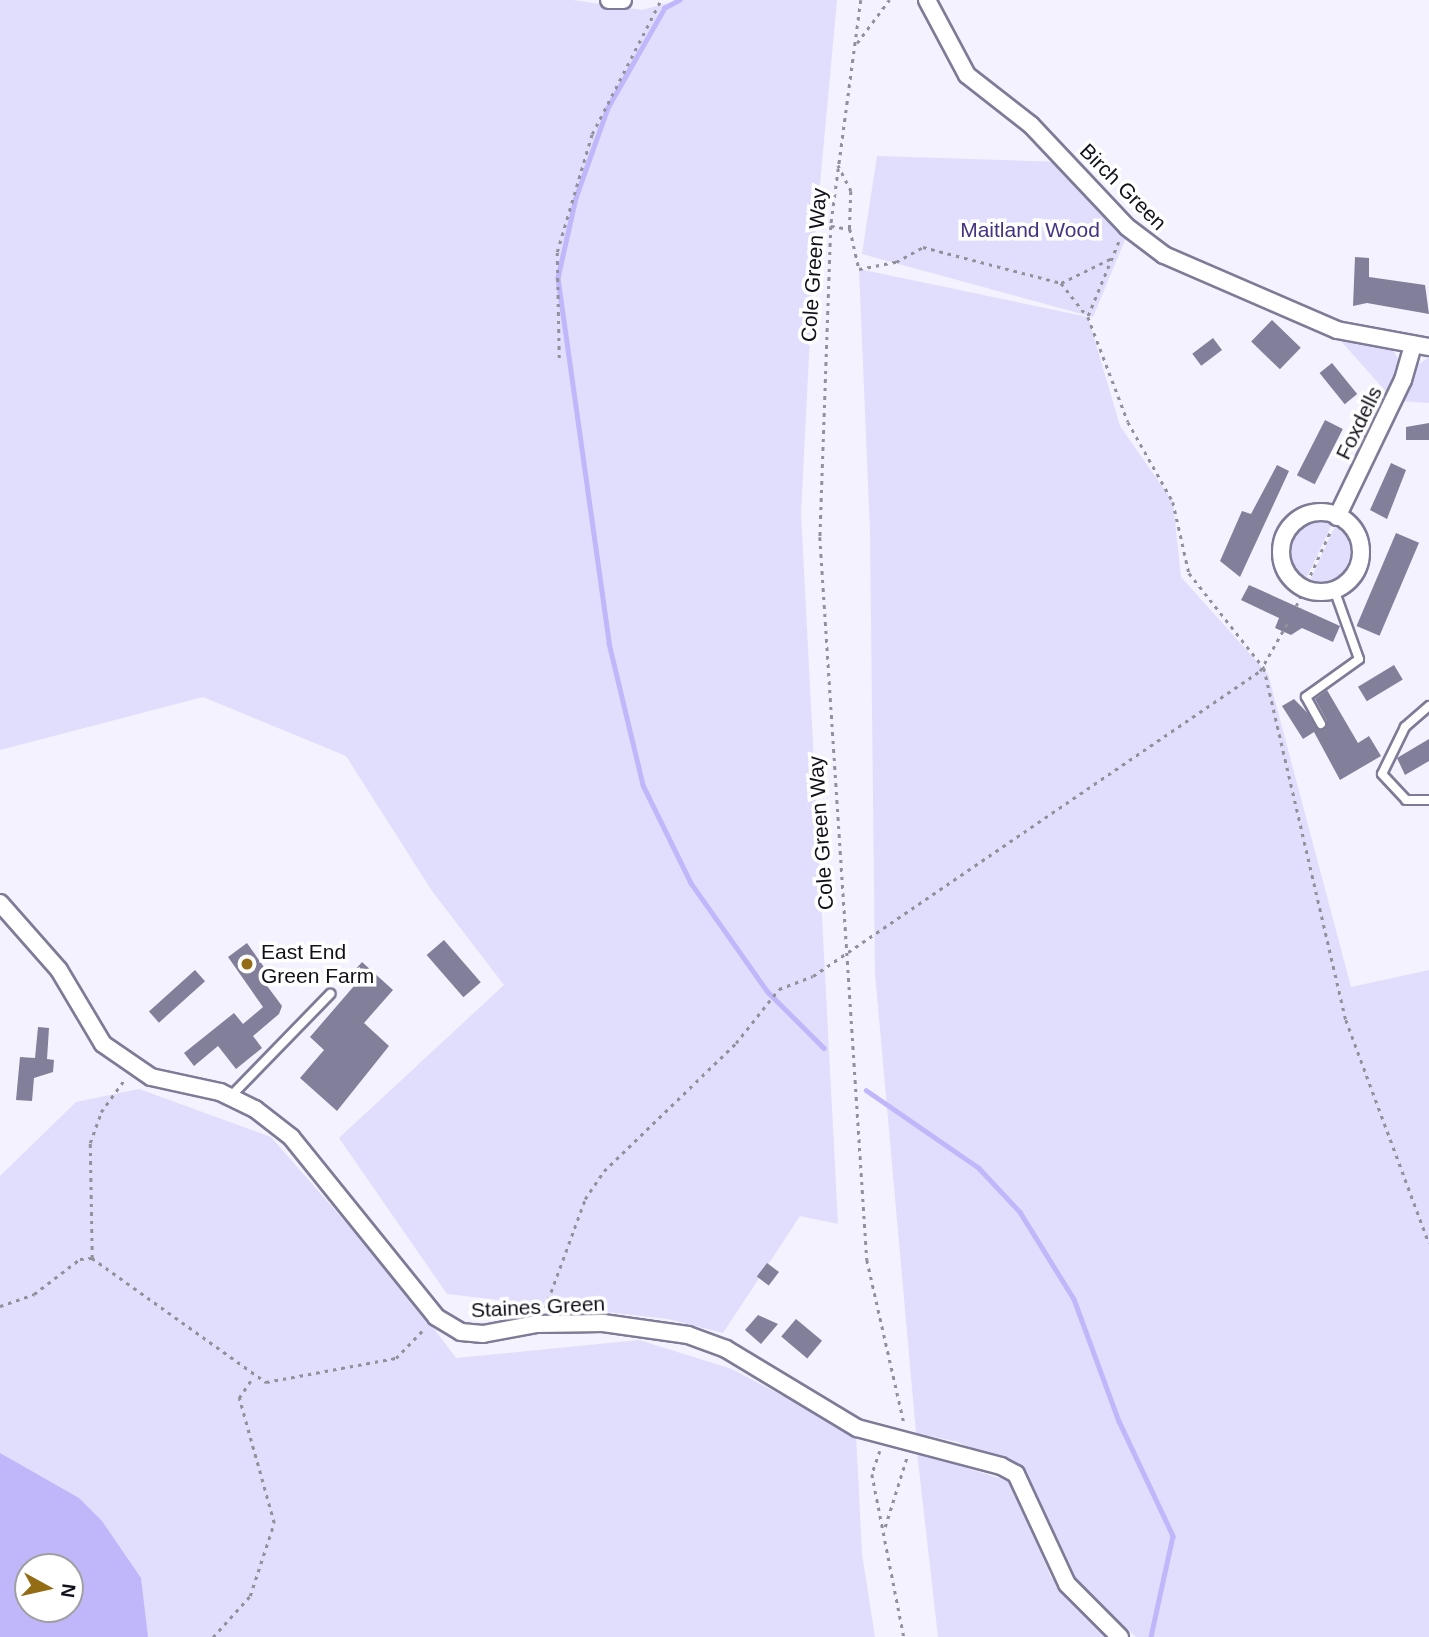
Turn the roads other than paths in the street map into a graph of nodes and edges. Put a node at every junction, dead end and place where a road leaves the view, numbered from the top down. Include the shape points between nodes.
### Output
1 (609, 0) edge
2 (623, 0) edge
3 (927, 0) edge
4 (1421, 346) edge
5 (1337, 517) junction
6 (1335, 592) junction
7 (1429, 706) edge
8 (1321, 723) dead end
9 (1429, 800) edge
10 (0, 903) edge
11 (330, 995) dead end
12 (230, 1097) junction
13 (1120, 1637) edge

1 - 2 street
3 - 4 street, Birch Green via 967,75 1031,125 1127,227 1206,277 1311,321
4 - 5 street, Foxdells
5 - 6 street via 1356,528 1362,548 1346,583
5 - 6 street via 1318,511 1302,515 1281,549 1282,568 1305,587
6 - 8 lane via 1359,659 1306,697
7 - 9 lane via 1405,727 1382,774 1406,800
10 - 12 street, Staines Green via 59,970 89,1027 113,1052 133,1068
11 - 12 lane
12 - 13 street, Staines Green via 291,1137 436,1317 461,1332 483,1334 537,1324 645,1327 688,1335 726,1349 857,1428 1016,1474 1067,1584

